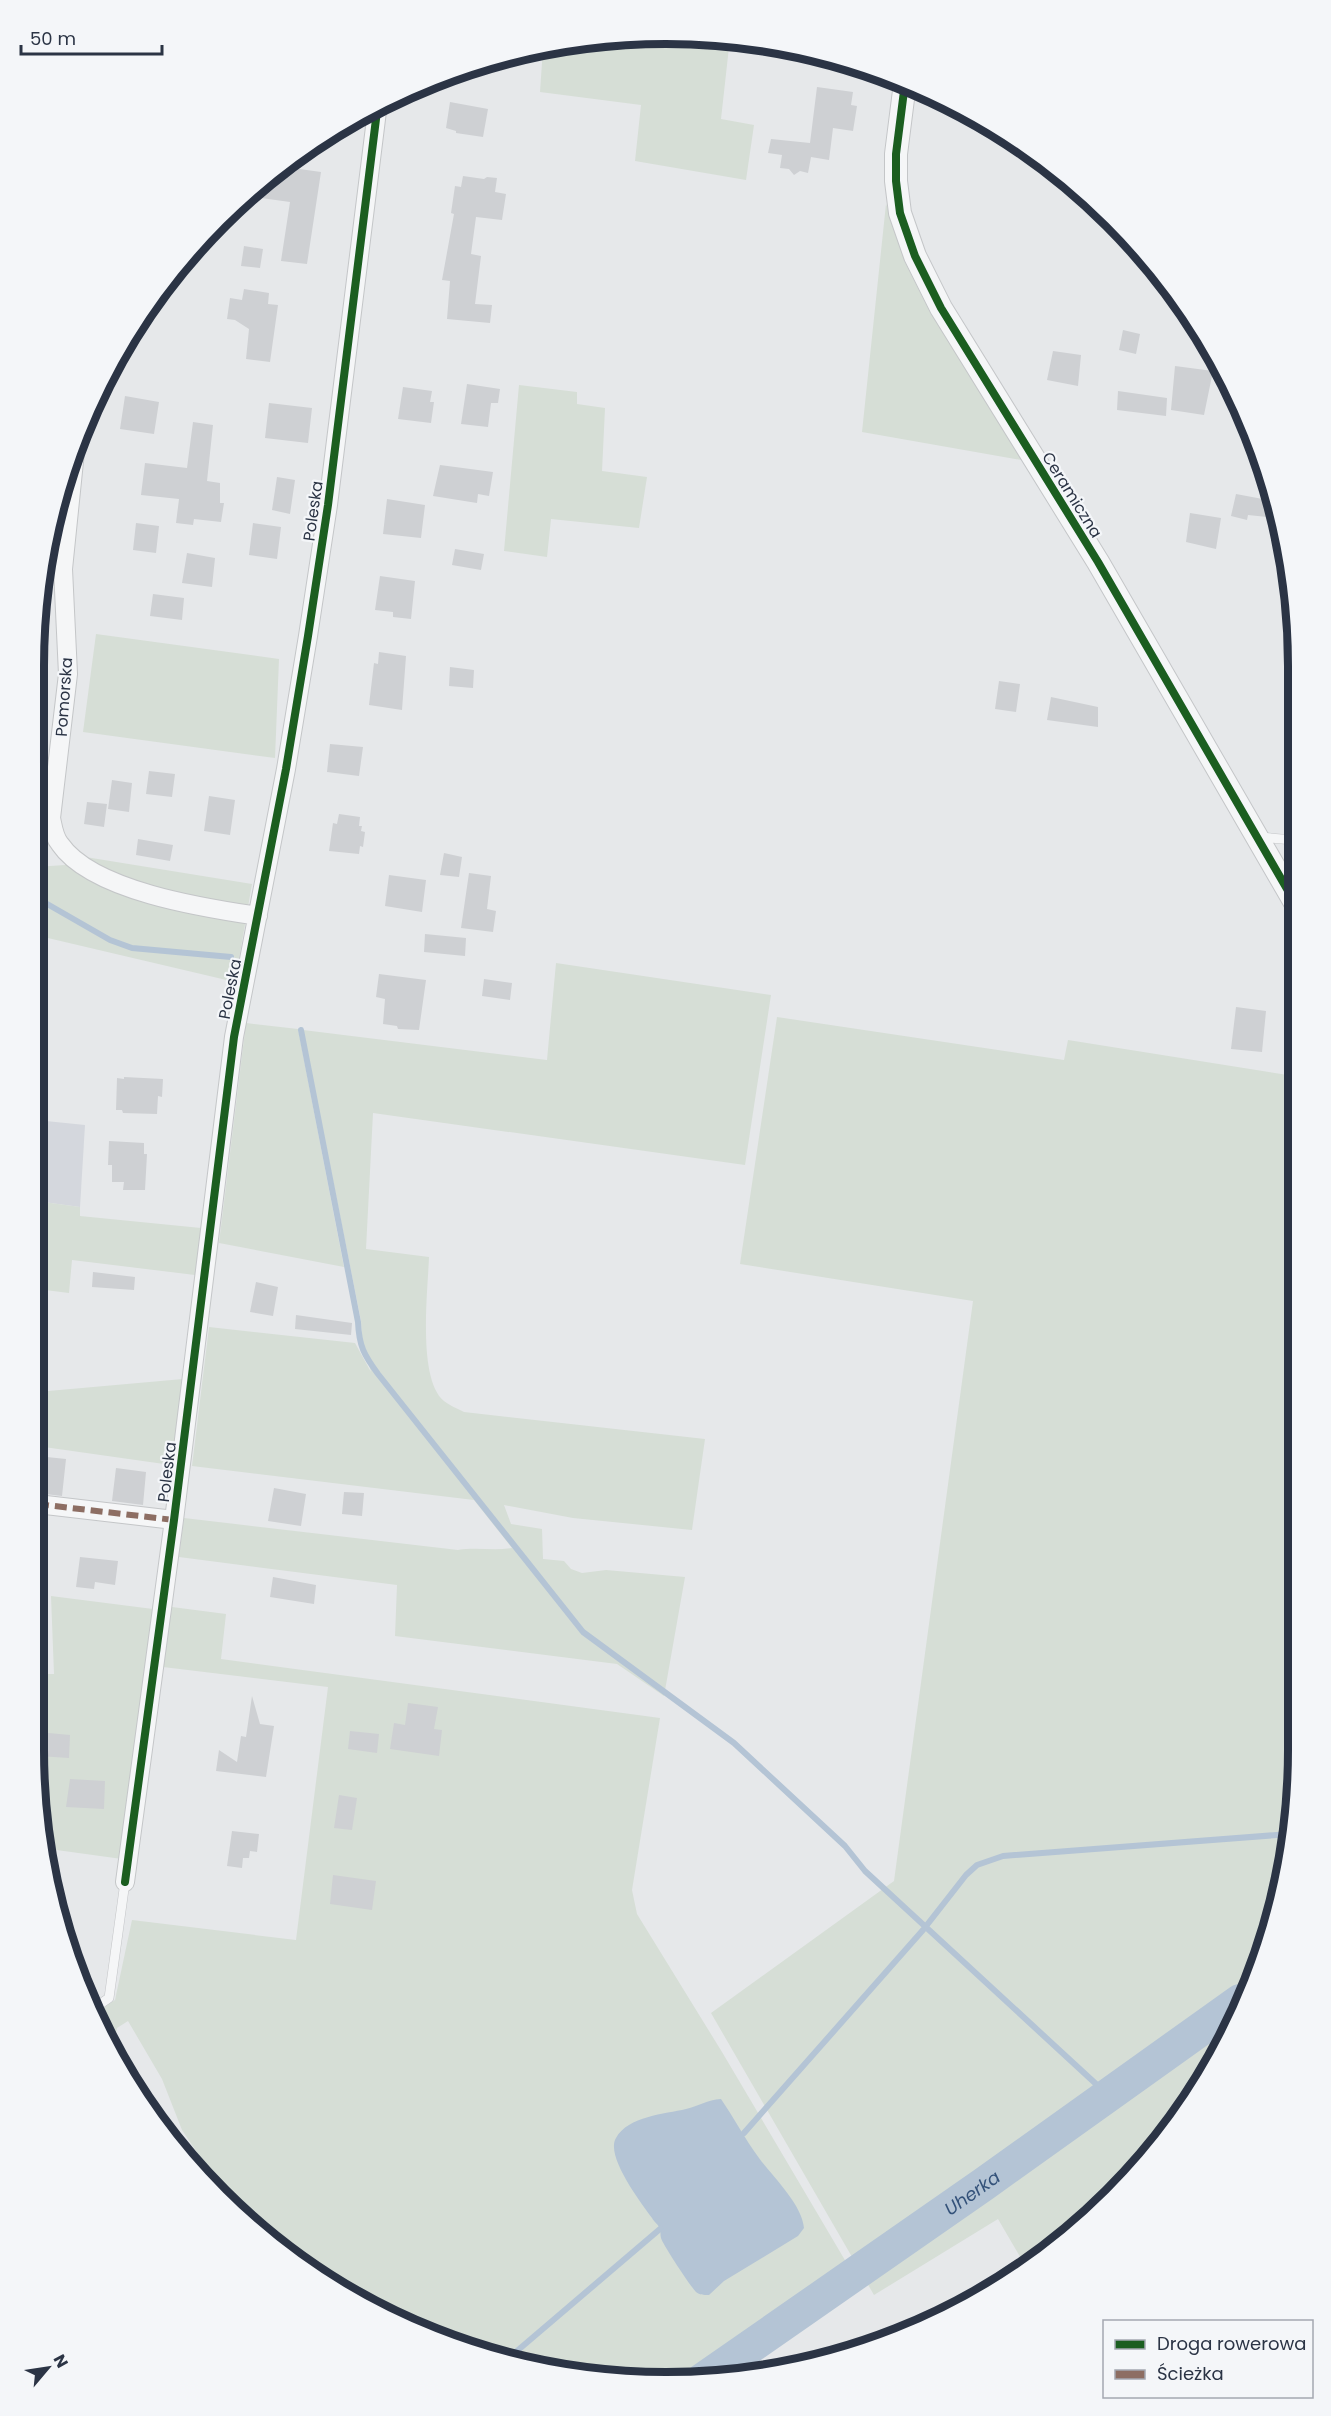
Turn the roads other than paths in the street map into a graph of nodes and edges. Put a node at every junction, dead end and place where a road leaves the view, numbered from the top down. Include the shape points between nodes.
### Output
1 (904, 91) edge
2 (376, 115) edge
3 (72, 483) edge
4 (1257, 837) junction
5 (1288, 840) edge
6 (1288, 891) edge
7 (258, 916) junction
8 (44, 1505) edge
9 (174, 1520) junction
10 (125, 1882) joint
11 (98, 2005) edge

1 - 4 street, Ceramiczna via 896,181 900,213 915,256 941,308 1098,562
2 - 7 street, Poleska via 328,505
3 - 7 street, Pomorska via 63,569 68,674 51,818 59,844 72,858 113,881 172,901
4 - 5 lane
4 - 6 street, Ceramiczna
7 - 9 street, Poleska via 234,1037
8 - 9 street
9 - 10 street, Poleska
10 - 11 lane via 109,1998

